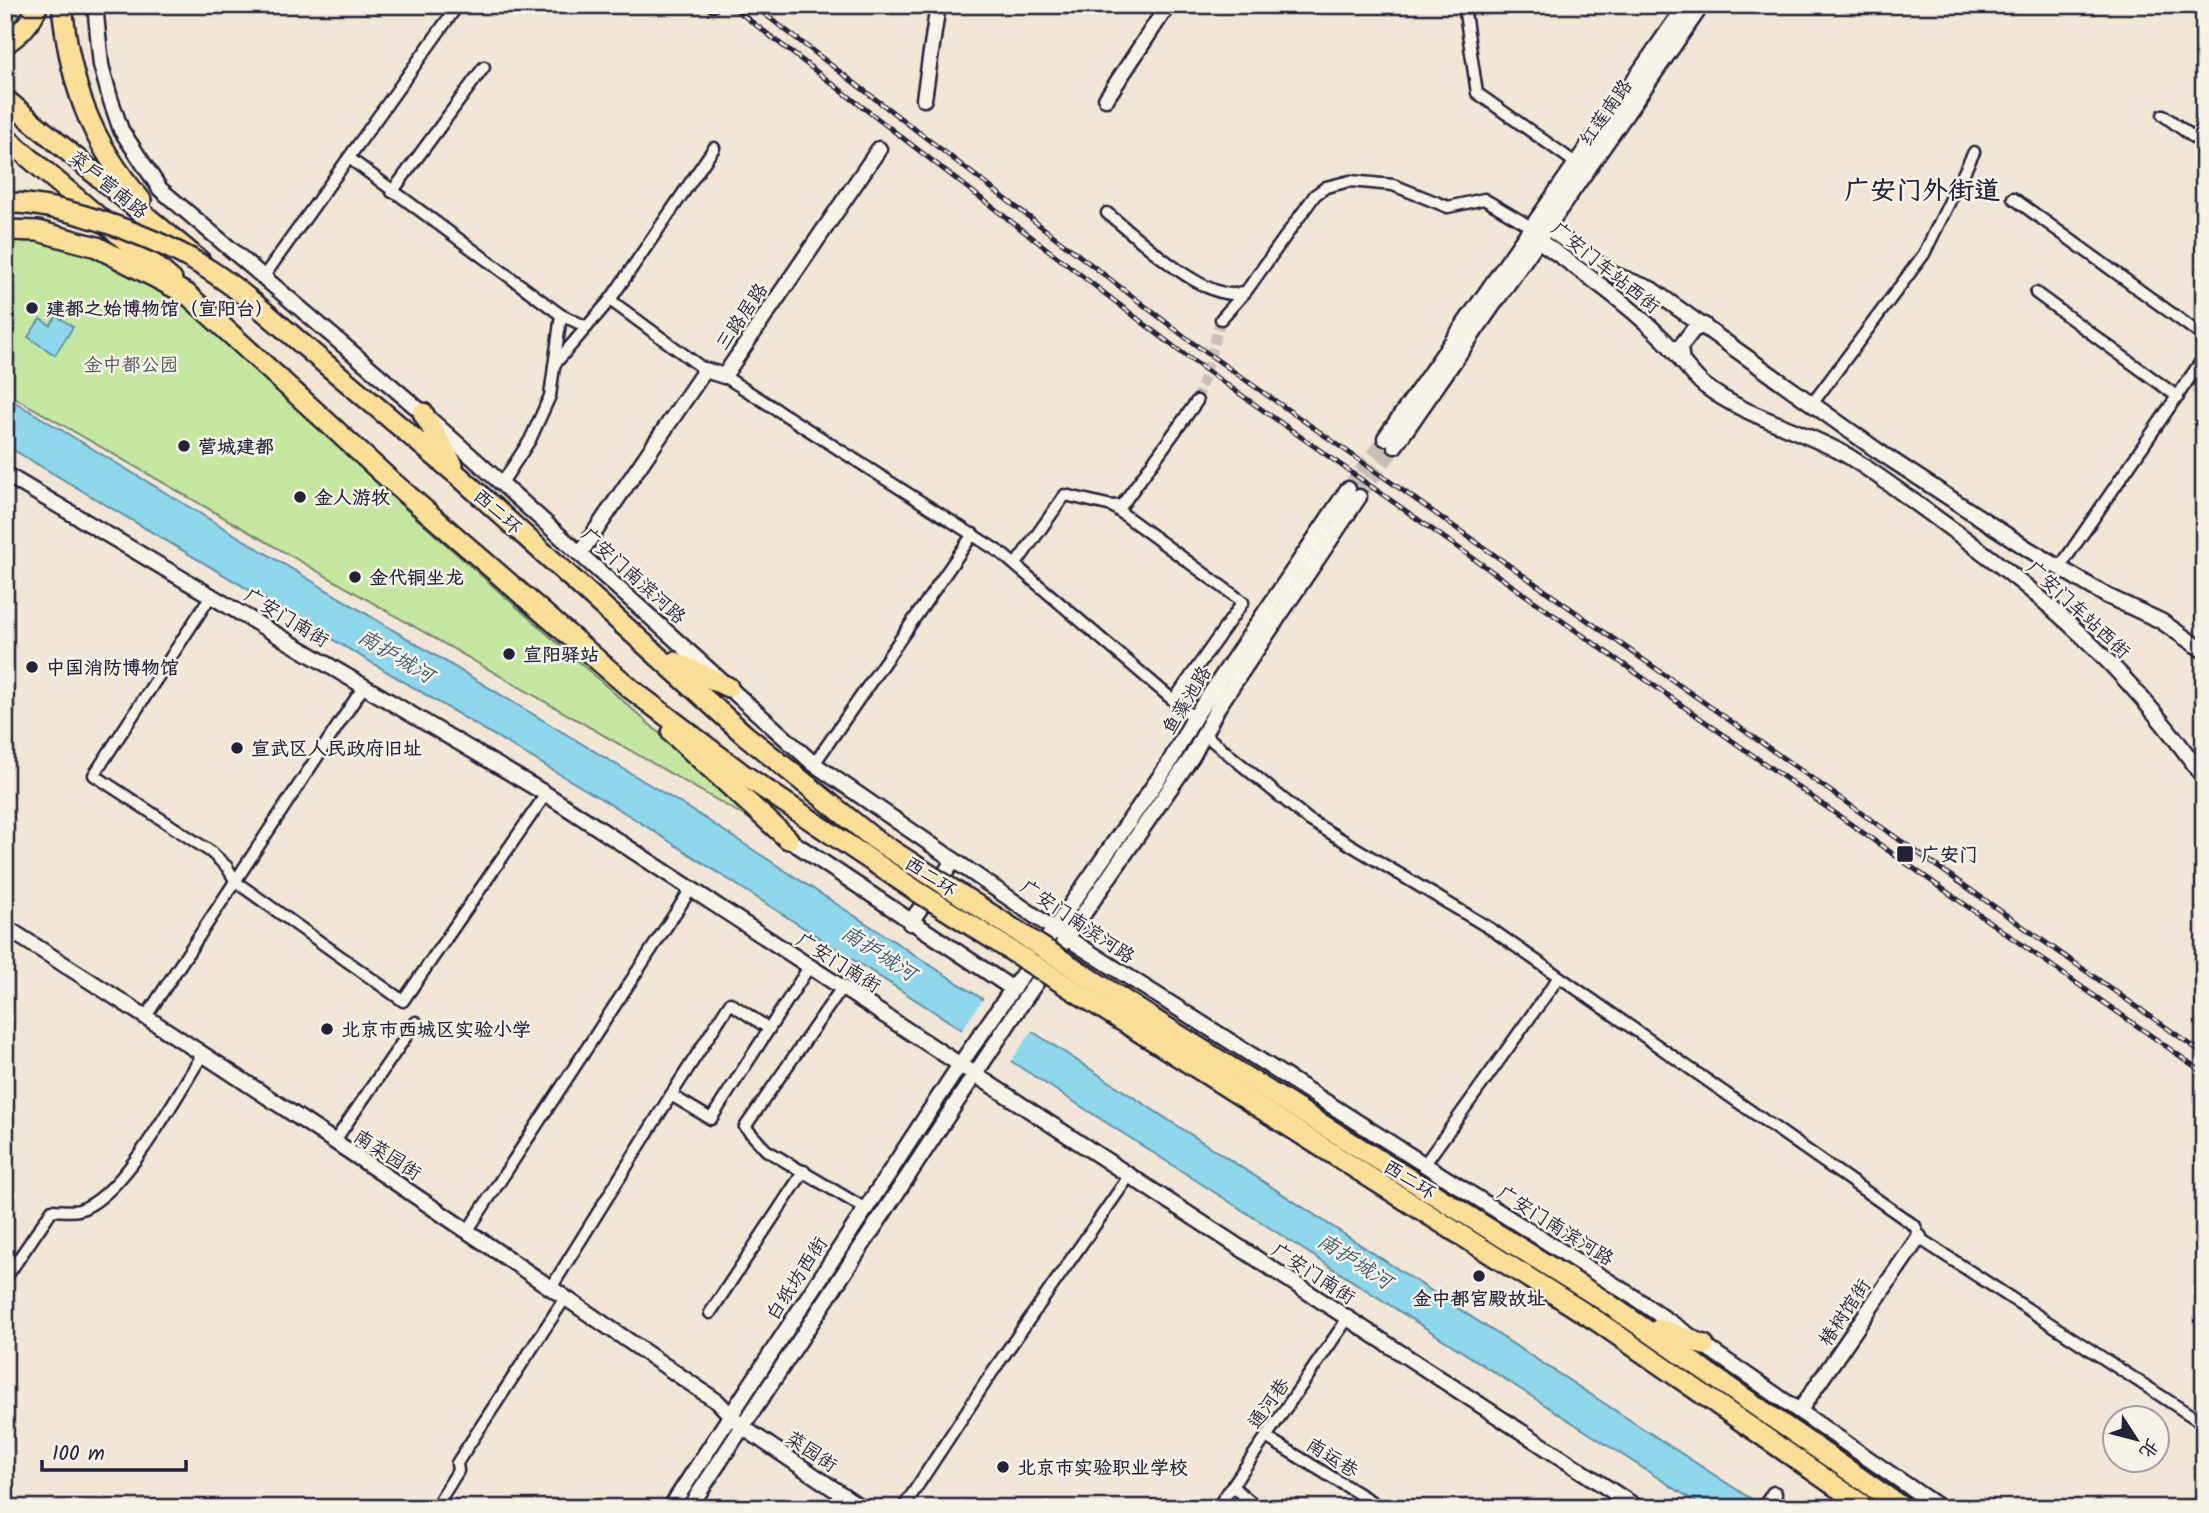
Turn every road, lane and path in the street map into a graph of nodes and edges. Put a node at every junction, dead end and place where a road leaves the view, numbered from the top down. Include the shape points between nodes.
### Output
1 (38, 5) edge
2 (62, 5) edge
3 (95, 5) edge
4 (458, 5) edge
5 (938, 5) edge
6 (1168, 5) edge
7 (1461, 5) edge
8 (1686, 5) edge
9 (1702, 5) edge
10 (5, 44) edge
11 (484, 66) dead end
12 (5, 99) edge
13 (924, 99) dead end
14 (1106, 99) dead end
15 (2163, 115) dead end
16 (5, 137) edge
17 (2204, 145) edge
18 (714, 148) dead end
19 (879, 149) dead end
20 (1974, 152) dead end
21 (349, 158) junction
22 (1577, 164) junction
23 (392, 192) junction
24 (2013, 198) dead end
25 (5, 203) edge
26 (1107, 212) dead end
27 (1549, 228) junction
28 (5, 230) edge
29 (170, 232) junction
30 (1535, 234) junction
31 (211, 271) junction
32 (264, 276) junction
33 (1247, 290) junction
34 (2036, 293) dead end
35 (187, 294) junction
36 (610, 300) junction
37 (561, 315) junction
38 (1221, 319) tunnel mouth
39 (1704, 325) junction
40 (587, 327) junction
41 (2204, 337) edge
42 (2204, 357) edge
43 (1682, 362) junction
44 (554, 365) junction
45 (705, 370) junction
46 (724, 376) junction
47 (2178, 397) junction
48 (1198, 401) tunnel mouth
49 (1812, 404) junction
50 (423, 413) junction
51 (1390, 442) tunnel mouth
52 (1878, 452) junction
53 (1868, 468) junction
54 (5, 474) edge
55 (461, 478) junction
56 (5, 482) edge
57 (502, 483) junction
58 (1112, 506) junction
59 (974, 534) junction
60 (2028, 549) junction
61 (580, 552) junction
62 (1016, 564) junction
63 (2060, 567) junction
64 (2017, 575) junction
65 (210, 598) junction
66 (2204, 651) edge
67 (658, 654) junction
68 (728, 687) junction
69 (362, 688) junction
70 (631, 689) junction
71 (1174, 700) junction
72 (1194, 718) junction
73 (1205, 735) junction
74 (814, 764) junction
75 (2204, 778) edge
76 (544, 797) junction
77 (788, 839) joint
78 (954, 860) junction
79 (236, 882) junction
80 (689, 892) junction
81 (910, 923) junction
82 (5, 927) edge
83 (1054, 929) junction
84 (1067, 938) junction
85 (808, 969) junction
86 (1559, 977) junction
87 (841, 989) junction
88 (1009, 995) junction
89 (147, 1016) junction
90 (416, 1022) dead end
91 (1148, 1027) junction
92 (768, 1028) junction
93 (204, 1054) junction
94 (962, 1062) junction
95 (978, 1072) junction
96 (671, 1095) junction
97 (334, 1142) junction
98 (1424, 1165) junction
99 (804, 1171) junction
100 (1128, 1178) junction
101 (864, 1208) junction
102 (468, 1230) junction
103 (1922, 1239) junction
104 (5, 1279) edge
105 (551, 1288) junction
106 (565, 1298) junction
107 (710, 1313) dead end
108 (1346, 1321) junction
109 (1634, 1321) junction
110 (1704, 1345) junction
111 (1804, 1412) junction
112 (730, 1413) junction
113 (2204, 1424) edge
114 (741, 1426) junction
115 (1266, 1437) junction
116 (1232, 1486) junction
117 (1774, 1494) dead end
118 (435, 1508) edge
119 (670, 1508) edge
120 (689, 1508) edge
121 (862, 1508) edge
122 (903, 1508) edge
123 (1217, 1508) edge
124 (1258, 1508) edge
125 (1382, 1508) edge
126 (1623, 1508) edge
127 (1637, 1508) edge
128 (1765, 1508) edge
129 (1867, 1508) edge
130 (1903, 1508) edge
131 (1940, 1508) edge

1 - 10 highway via 27,26
2 - 29 highway via 66,44 88,123 110,161
3 - 32 street, 广安门南滨河路 via 101,65 110,99 138,159 160,189
4 - 21 street
5 - 13 street
6 - 14 street
7 - 22 street via 1477,93
8 - 22 street, 红莲南路
9 - 27 street, 红莲南路
11 - 23 street
12 - 29 highway, 菜户营南路
15 - 17 street
16 - 35 highway, 菜户营南路
18 - 36 street
19 - 46 street, 三路居路
20 - 49 street via 1924,254
21 - 23 street
21 - 32 street
22 - 30 street, 红莲南路
23 - 37 street
24 - 41 street
25 - 31 highway, 西二环, bridge via 76,214 135,234
26 - 33 street via 1141,244 1197,280 1227,295
27 - 30 street, 广安门车站西街
27 - 39 street, 广安门车站西街 via 1614,274 1651,289
28 - 35 highway, 西二环 via 38,231 97,247
29 - 31 highway, 菜户营南路, bridge
30 - 33 street via 1484,199 1448,207 1393,185 1350,181 1315,195
30 - 43 street, 广安门车站西街 via 1629,307
30 - 51 street via 1515,247
31 - 55 highway, 西二环, bridge
32 - 50 street, 广安门南滨河路
33 - 38 street
34 - 47 street
35 - 70 highway, 西二环 via 389,479
36 - 40 street
36 - 45 street
37 - 40 street
37 - 44 street
39 - 43 street via 1693,330 1680,347
39 - 49 street, 广安门车站西街
40 - 44 street
42 - 47 street
43 - 53 street, 广安门车站西街 via 1705,386 1729,401 1810,435
44 - 57 street via 550,396 530,440
45 - 46 street, 三路居路
45 - 61 street, 三路居路
46 - 59 street
47 - 63 street
48 - 58 street via 1122,505
49 - 52 street, 广安门车站西街
50 - 55 highway
50 - 57 street, 广安门南滨河路
52 - 53 street via 1877,464
52 - 60 street, 广安门车站西街
53 - 64 street, 广安门车站西街
54 - 65 street, 广安门南街
55 - 67 highway, 西二环
56 - 65 street, 广安门南街
57 - 61 street, 广安门南滨河路
58 - 62 street via 1065,495
58 - 71 street via 1243,602
59 - 62 street
59 - 74 street
60 - 63 street, 广安门车站西街
60 - 64 street via 2014,558 2012,567
61 - 68 street, 广安门南滨河路
62 - 71 street
63 - 66 street, 广安门车站西街 via 2106,596 2161,621
64 - 75 street, 广安门车站西街 via 2137,692
65 - 69 street, 广安门南街
65 - 79 street via 94,775 211,852
67 - 68 highway
67 - 91 highway, 西二环, bridge via 745,735 873,838
68 - 74 street, 广安门南滨河路
69 - 76 street, 广安门南街
69 - 79 street
70 - 77 highway via 708,770
70 - 91 highway, 西二环, bridge via 744,775 915,890
71 - 72 street
72 - 73 street, 鱼藻池路 via 1354,493
72 - 83 street, 鱼藻池路 via 1168,765
73 - 84 street, 鱼藻池路
73 - 86 street via 1309,820 1491,929
74 - 78 street, 广安门南滨河路
76 - 79 street via 403,1001
76 - 80 street, 广安门南街
77 - 81 street
78 - 81 street
78 - 83 street, 广安门南滨河路
79 - 89 street
80 - 85 street, 广安门南街
80 - 102 street
81 - 88 street
82 - 89 street, 南菜园街
83 - 84 street, 广安门南滨河路
83 - 88 street
84 - 95 street, 白纸坊西街
84 - 98 street, 广安门南滨河路
85 - 87 street, 广安门南街
85 - 92 street
86 - 98 street
86 - 103 street via 1915,1226
87 - 94 street, 广安门南街
87 - 99 street via 745,1127 766,1150
88 - 94 street, 白纸坊西街
89 - 93 street, 南菜园街
90 - 97 street
91 - 109 highway, 西二环
91 - 129 highway, 西二环 via 1597,1321
92 - 96 street via 711,1119
92 - 96 street via 730,1003
93 - 97 street, 南菜园街
93 - 104 street via 117,1186 77,1210 52,1210
94 - 95 street, 广安门南街
94 - 101 street, 白纸坊西街
95 - 100 street, 广安门南街
95 - 114 street, 白纸坊西街
96 - 105 street
97 - 102 street, 南菜园街
98 - 110 street, 广安门南滨河路
99 - 101 street
99 - 107 street
100 - 108 street, 广安门南街
100 - 122 street
101 - 112 street, 白纸坊西街
102 - 105 street, 南菜园街
103 - 111 street, 椿树馆街
103 - 113 street
105 - 106 street, 南菜园街
106 - 112 street, 南菜园街
106 - 118 street via 457,1463 458,1471
108 - 115 street, 通河巷
108 - 126 street, 广安门南街
108 - 127 street, 广安门南街
109 - 110 highway
109 - 130 highway, 西二环
110 - 111 street, 广安门南滨河路
111 - 131 street, 广安门南滨河路
112 - 114 street, 南菜园街
112 - 119 street, 白纸坊西街
114 - 120 street, 白纸坊西街
114 - 121 street, 菜园街
115 - 116 street, 通河巷
115 - 125 street, 南运巷
116 - 123 street, 通河巷
116 - 124 street
117 - 128 street

